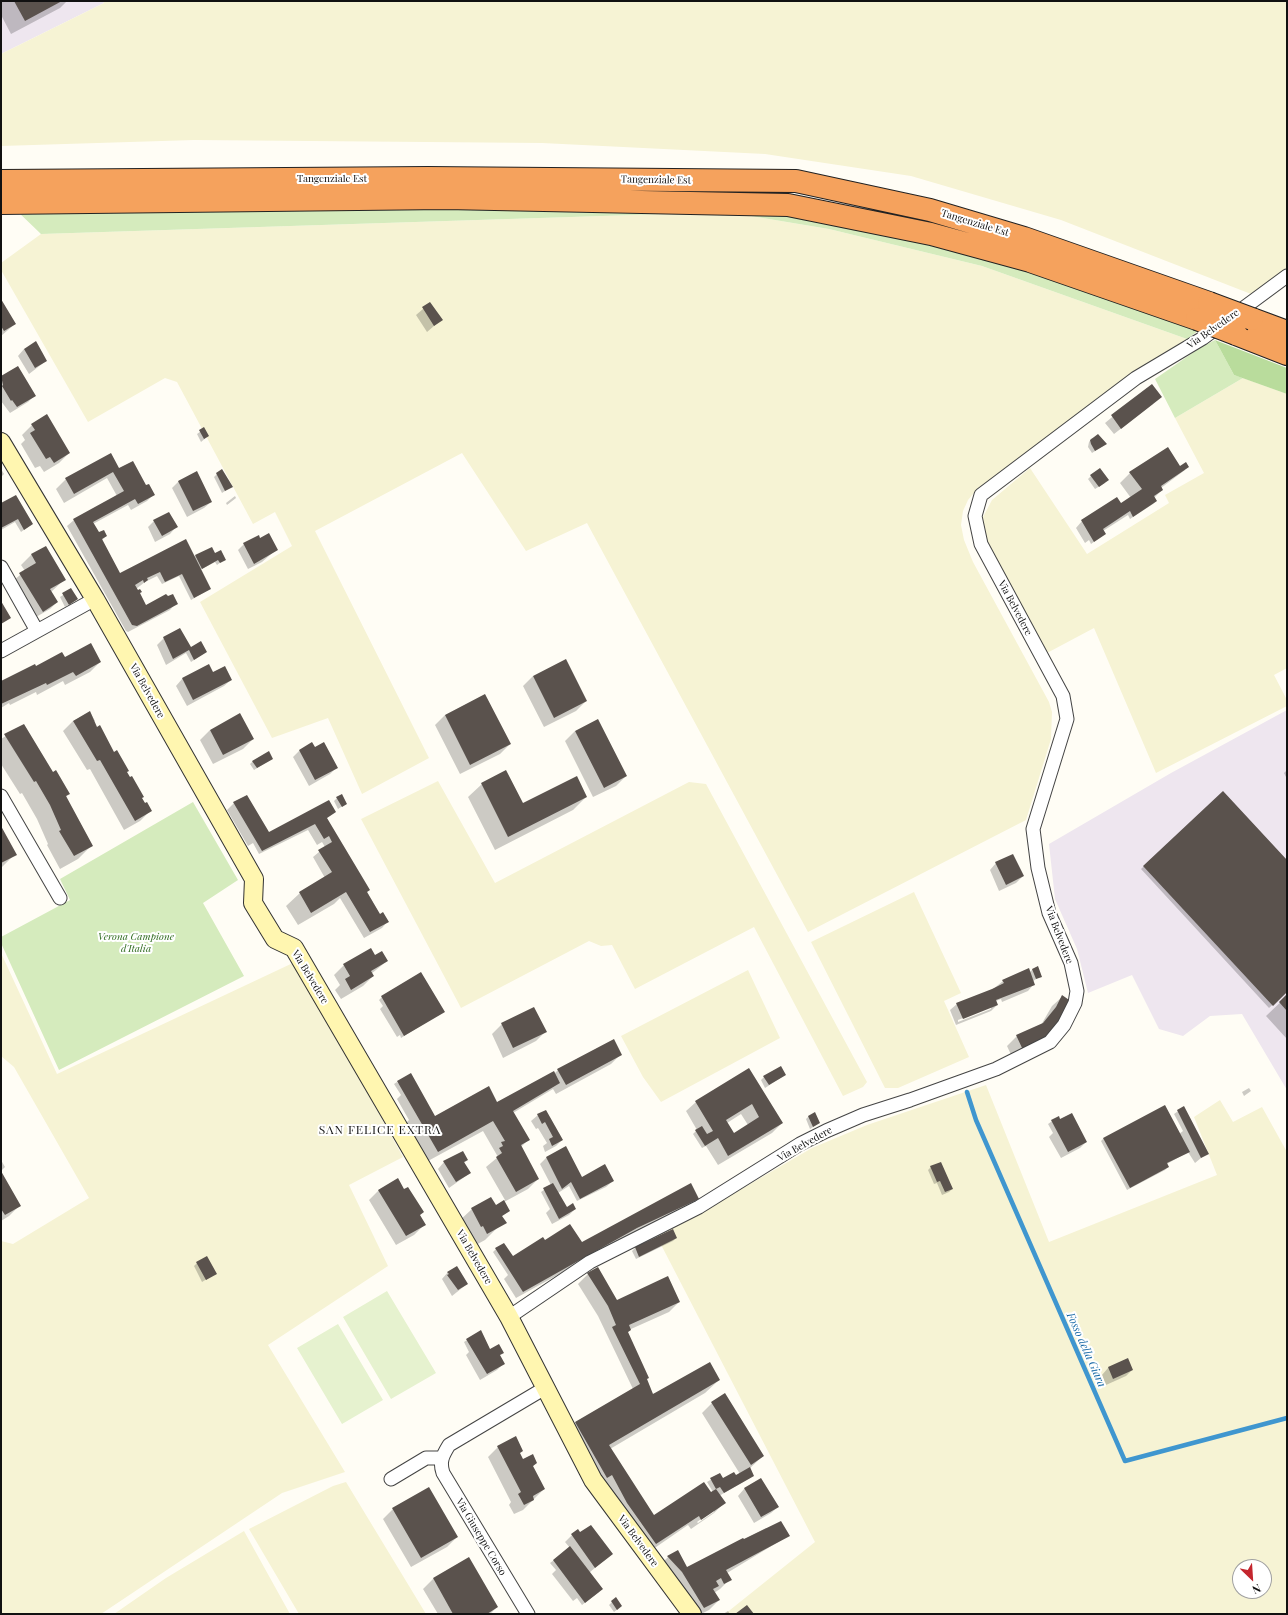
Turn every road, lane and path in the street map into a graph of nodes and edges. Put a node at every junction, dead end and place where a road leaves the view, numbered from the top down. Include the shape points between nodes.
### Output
1 (1, 182) edge
2 (1, 203) edge
3 (1287, 276) edge
4 (1203, 311) junction
5 (1287, 332) edge
6 (1287, 354) edge
7 (1, 442) edge
8 (1, 567) edge
9 (95, 599) junction
10 (37, 631) junction
11 (1, 651) edge
12 (1, 796) edge
13 (60, 898) dead end
14 (509, 1317) junction
15 (545, 1388) junction
16 (442, 1458) junction
17 (391, 1479) dead end
18 (528, 1614) edge
19 (692, 1614) edge

1 - 4 highway, Tangenziale Est via 428,178 796,181 930,210 1024,238
2 - 4 highway, Tangenziale Est via 446,198 788,205 931,234
3 - 14 street, Via Belvedere via 1203,338 1136,378 981,495 975,516 981,544 1063,696 1066,719 1033,829 1038,868 1049,913 1074,974 1075,1003 1064,1025 1050,1042 996,1068 857,1118 800,1144 699,1207 590,1262
4 - 5 highway, Tangenziale Est, bridge via 1252,319
4 - 6 highway, Tangenziale Est, bridge via 1236,334
7 - 9 street, Via Belvedere
8 - 10 street
9 - 10 street
9 - 14 street, Via Belvedere via 254,879 253,903 275,939 294,948
10 - 11 street
12 - 13 street
14 - 15 street, Via Belvedere
15 - 16 street via 449,1445
15 - 19 street, Via Belvedere via 593,1480
16 - 17 street via 426,1458
16 - 18 street, Via Giuseppe Corso via 442,1473

